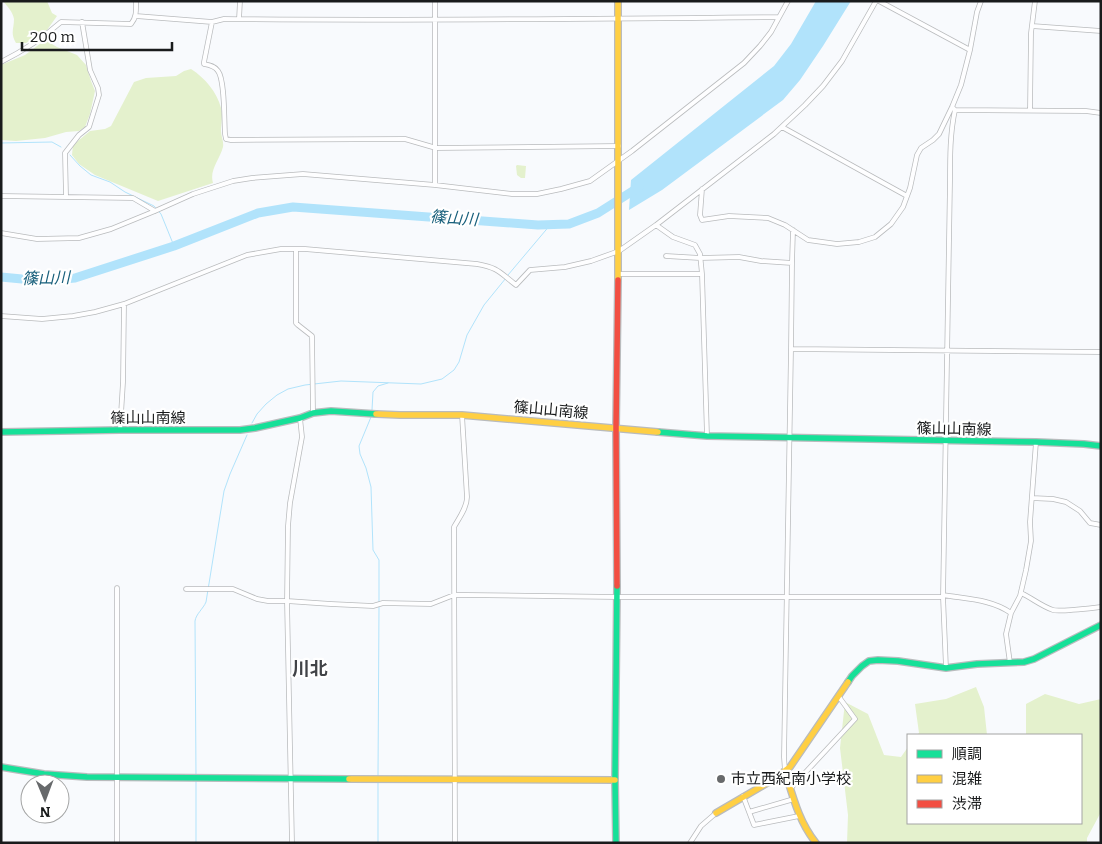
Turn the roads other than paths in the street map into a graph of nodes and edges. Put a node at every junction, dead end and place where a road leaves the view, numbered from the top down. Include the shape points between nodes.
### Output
1 (136, 1) edge
2 (240, 1) edge
3 (435, 1) edge
4 (618, 1) edge
5 (788, 1) edge
6 (878, 1) edge
7 (981, 1) edge
8 (1035, 1) edge
9 (136, 16) junction
10 (779, 17) junction
11 (238, 19) junction
12 (435, 19) junction
13 (618, 19) junction
14 (82, 22) junction
15 (212, 22) junction
16 (1032, 26) junction
17 (1101, 31) edge
18 (970, 50) junction
19 (1, 62) edge
20 (953, 108) junction
21 (1030, 110) junction
22 (1101, 113) edge
23 (782, 127) junction
24 (619, 146) junction
25 (436, 148) junction
26 (619, 162) junction
27 (435, 185) junction
28 (702, 189) junction
29 (1, 196) edge
30 (66, 196) junction
31 (907, 196) junction
32 (156, 211) junction
33 (656, 225) junction
34 (793, 230) junction
35 (1, 233) edge
36 (296, 248) junction
37 (619, 248) junction
38 (666, 256) dead end
39 (700, 258) junction
40 (792, 263) junction
41 (618, 274) junction
42 (702, 274) junction
43 (124, 304) junction
44 (1, 316) edge
45 (791, 349) junction
46 (947, 351) junction
47 (1101, 352) edge
48 (314, 413) junction
49 (462, 415) junction
50 (300, 418) junction
51 (616, 428) junction
52 (120, 430) junction
53 (1, 432) edge
54 (706, 436) junction
55 (789, 438) junction
56 (945, 441) junction
57 (1036, 442) junction
58 (1101, 446) edge
59 (1032, 498) junction
60 (1101, 525) edge
61 (118, 588) dead end
62 (186, 589) dead end
63 (1021, 593) junction
64 (454, 596) junction
65 (943, 596) junction
66 (617, 597) junction
67 (787, 597) junction
68 (287, 601) junction
69 (1101, 607) edge
70 (1011, 612) junction
71 (1101, 625) edge
72 (1010, 663) junction
73 (946, 668) junction
74 (838, 697) junction
75 (1, 767) edge
76 (786, 771) junction
77 (116, 778) junction
78 (291, 779) junction
79 (454, 780) junction
80 (615, 780) junction
81 (791, 788) junction
82 (743, 796) junction
83 (794, 799) junction
84 (749, 812) junction
85 (716, 813) joint
86 (799, 816) junction
87 (117, 843) edge
88 (292, 843) edge
89 (455, 843) edge
90 (616, 843) edge
91 (690, 843) edge
92 (816, 843) edge

1 - 9 street
2 - 11 street
3 - 12 street
4 - 13 street
5 - 10 street
6 - 18 street
6 - 23 street via 823,86
7 - 18 street
8 - 16 street
9 - 14 street via 132,24
9 - 15 street
10 - 13 street
10 - 26 street via 771,32 744,63
11 - 12 street
11 - 15 street
12 - 13 street
12 - 25 street
13 - 24 street
14 - 19 street via 61,22 25,50
14 - 30 street via 90,70 99,95 89,127 65,153
15 - 25 street via 204,64 219,71 226,139 405,139
16 - 17 street
16 - 21 street
18 - 20 street
20 - 21 street
20 - 31 street via 939,134 916,155
20 - 46 street
21 - 22 street
23 - 28 street
23 - 31 street
24 - 25 street
24 - 26 street
25 - 27 street
26 - 27 street via 590,181 536,194
26 - 37 street
27 - 32 street via 303,174 252,178 193,194
28 - 33 street
28 - 34 street via 702,220 729,216 768,218
29 - 30 street
30 - 32 street via 133,198
31 - 34 street via 891,224 867,240 837,244 808,240
32 - 35 street via 79,238 37,239
33 - 37 street
33 - 39 street via 673,237 695,245
34 - 40 street
36 - 37 street via 490,266 516,285 530,270 592,261
36 - 43 street via 247,255
36 - 48 street via 296,322 312,336
37 - 41 street
38 - 39 street
39 - 40 street via 739,257
39 - 42 street
40 - 45 street
41 - 42 street
41 - 51 street
42 - 54 street
43 - 44 street via 65,317
43 - 52 street
45 - 46 street
45 - 55 street
46 - 47 street
46 - 56 street
48 - 49 street, 篠山山南線 via 331,410
48 - 50 street, 篠山山南線
49 - 51 street, 篠山山南線
49 - 64 street via 467,503 454,527
50 - 52 street, 篠山山南線 via 240,430
50 - 68 street via 302,437 289,511
51 - 54 street, 篠山山南線
51 - 66 street
52 - 53 street, 篠山山南線
54 - 55 street, 篠山山南線
55 - 56 street, 篠山山南線
55 - 67 street
56 - 57 street, 篠山山南線
56 - 65 street
57 - 58 street, 篠山山南線
57 - 59 street
59 - 60 street via 1066,502 1090,523
59 - 63 street via 1031,541
61 - 77 street
62 - 68 street via 233,589 257,599
63 - 69 street via 1055,611
63 - 70 street
64 - 66 street
64 - 68 street via 431,604 383,602 373,606
64 - 79 street
65 - 67 street
65 - 70 street via 991,603
65 - 73 street
66 - 67 street
66 - 80 street
67 - 76 street
68 - 78 street
70 - 72 street via 1006,634
71 - 72 street via 1034,659
72 - 73 street
73 - 74 street via 898,661 870,661 857,671
74 - 76 street
74 - 81 street via 855,719
75 - 77 street via 68,777
76 - 81 street
76 - 82 street
77 - 78 street
77 - 87 street
78 - 79 street
78 - 88 street
79 - 80 street
79 - 89 street
80 - 90 street
81 - 83 street
82 - 84 street
82 - 85 street
83 - 84 street
83 - 86 street
84 - 86 street via 754,825
85 - 91 street
86 - 92 street

